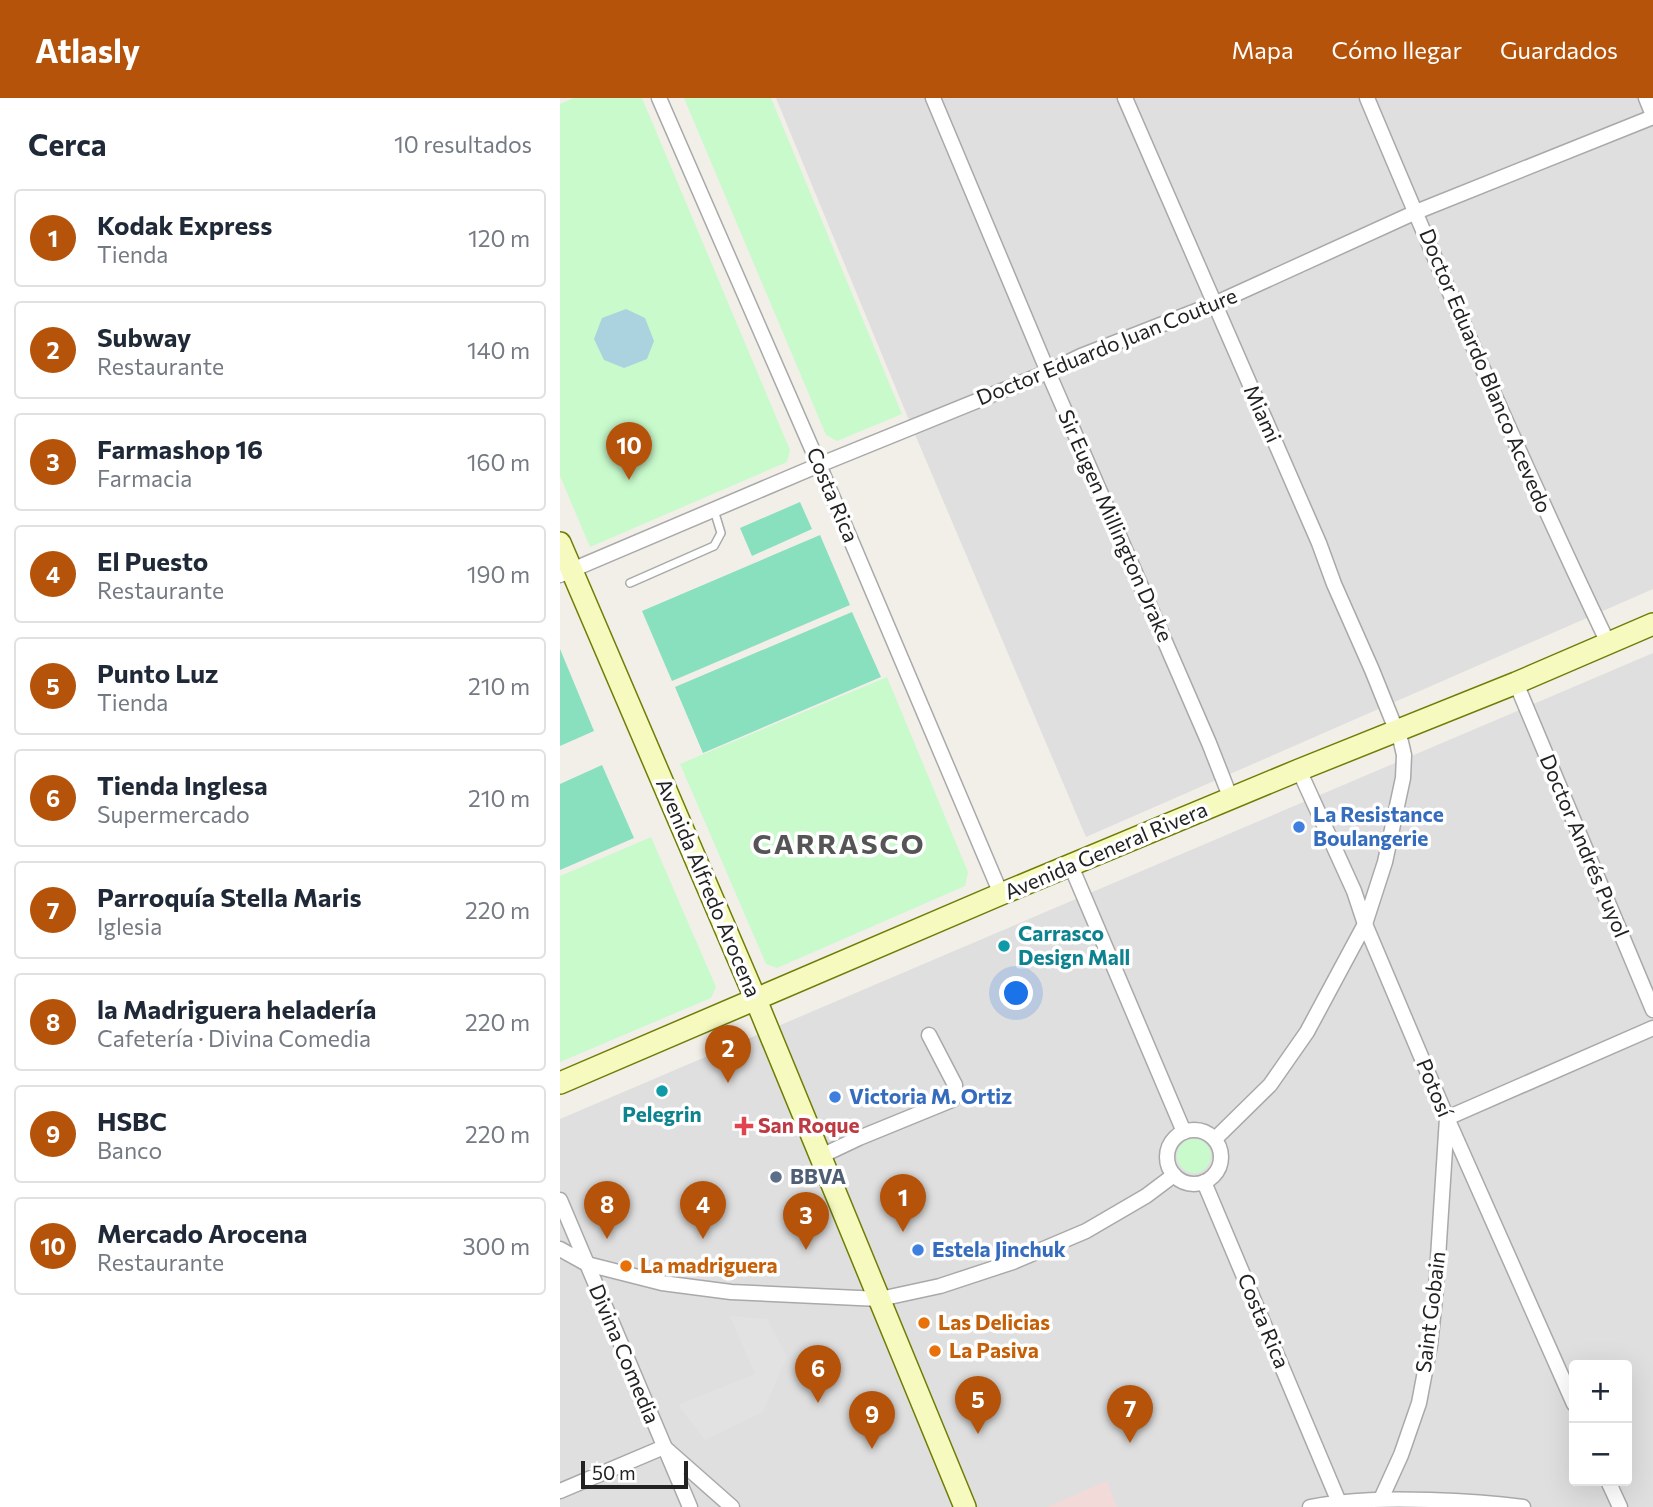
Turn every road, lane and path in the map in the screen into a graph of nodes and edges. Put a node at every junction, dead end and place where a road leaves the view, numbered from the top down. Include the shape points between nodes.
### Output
1 (659, 98) edge
2 (933, 98) edge
3 (1125, 98) edge
4 (1367, 98) edge
5 (1646, 98) edge
6 (1653, 116) edge
7 (1416, 212) junction
8 (1214, 304) junction
9 (1048, 372) junction
10 (819, 465) junction
11 (714, 510) junction
12 (560, 543) edge
13 (566, 573) edge
14 (630, 583) dead end
15 (1653, 624) edge
16 (1608, 643) junction
17 (1516, 683) junction
18 (1396, 730) junction
19 (1300, 769) junction
20 (1231, 799) junction
21 (1071, 866) junction
22 (1001, 894) junction
23 (1365, 924) junction
24 (756, 1000) junction
25 (1653, 1010) edge
26 (1653, 1028) edge
27 (929, 1035) dead end
28 (560, 1083) edge
29 (1447, 1118) junction
30 (1184, 1132) junction
31 (1215, 1139) junction
32 (821, 1156) junction
33 (1174, 1175) junction
34 (1204, 1182) junction
35 (560, 1200) edge
36 (560, 1250) edge
37 (587, 1264) junction
38 (880, 1299) junction
39 (1569, 1393) edge
40 (664, 1447) junction
41 (1610, 1486) edge
42 (560, 1491) edge
43 (1381, 1499) junction
44 (1340, 1504) edge
45 (690, 1507) edge
46 (732, 1507) edge
47 (965, 1507) edge
48 (1310, 1507) edge
49 (1523, 1507) edge
50 (1620, 1507) edge

1 - 10 street, Costa Rica
2 - 9 street, Sir Eugen Millington Drake
3 - 8 street, Miami
4 - 7 street, Doctor Eduardo Blanco Acevedo
5 - 6 street
6 - 7 street, Doctor Eduardo Juan Couture
7 - 8 street, Doctor Eduardo Juan Couture
7 - 16 street, Doctor Eduardo Blanco Acevedo via 1548,518
8 - 9 street, Doctor Eduardo Juan Couture
8 - 18 street, Miami
9 - 10 street, Doctor Eduardo Juan Couture
9 - 20 street, Sir Eugen Millington Drake
10 - 11 street, Doctor Eduardo Juan Couture
10 - 22 street, Costa Rica
11 - 13 street, Doctor Eduardo Juan Couture
11 - 14 lane via 721,533 714,546
12 - 13 main road, Avenida Alfredo Arocena
13 - 24 main road, Avenida Alfredo Arocena
15 - 16 main road, Avenida General Rivera
16 - 17 main road, Avenida General Rivera
17 - 18 main road, Avenida General Rivera
17 - 25 street, Doctor Andrés Puyol
18 - 19 main road, Avenida General Rivera
18 - 23 street, Miami via 1405,755 1403,778 1385,862
19 - 20 main road, Avenida General Rivera
19 - 23 street, Potosí
20 - 21 main road, Avenida General Rivera
21 - 22 main road, Avenida General Rivera
21 - 30 street
22 - 24 main road, Avenida General Rivera
23 - 29 street, Potosí
23 - 31 street, Miami via 1307,1032 1270,1085
24 - 28 main road, Avenida General Rivera
24 - 32 main road, Avenida Alfredo Arocena
26 - 29 street
27 - 32 street via 954,1085 952,1100
29 - 39 street, Potosí
29 - 43 street, Saint Gobain via 1430,1345 1419,1404
30 - 31 street via 1200,1130
30 - 33 street via 1172,1141 1167,1155
31 - 34 street via 1221,1163
32 - 38 main road, Avenida Alfredo Arocena
33 - 34 street via 1192,1184
33 - 38 street via 1086,1231 1013,1262 940,1286
34 - 44 street, Costa Rica
35 - 37 street, Divina Comedia
36 - 37 street
37 - 38 street via 662,1283 731,1292
37 - 40 street, Divina Comedia
38 - 47 main road, Avenida Alfredo Arocena
40 - 42 street
40 - 45 street, Divina Comedia
40 - 46 street
41 - 50 street
43 - 44 street
43 - 49 street
44 - 48 street

